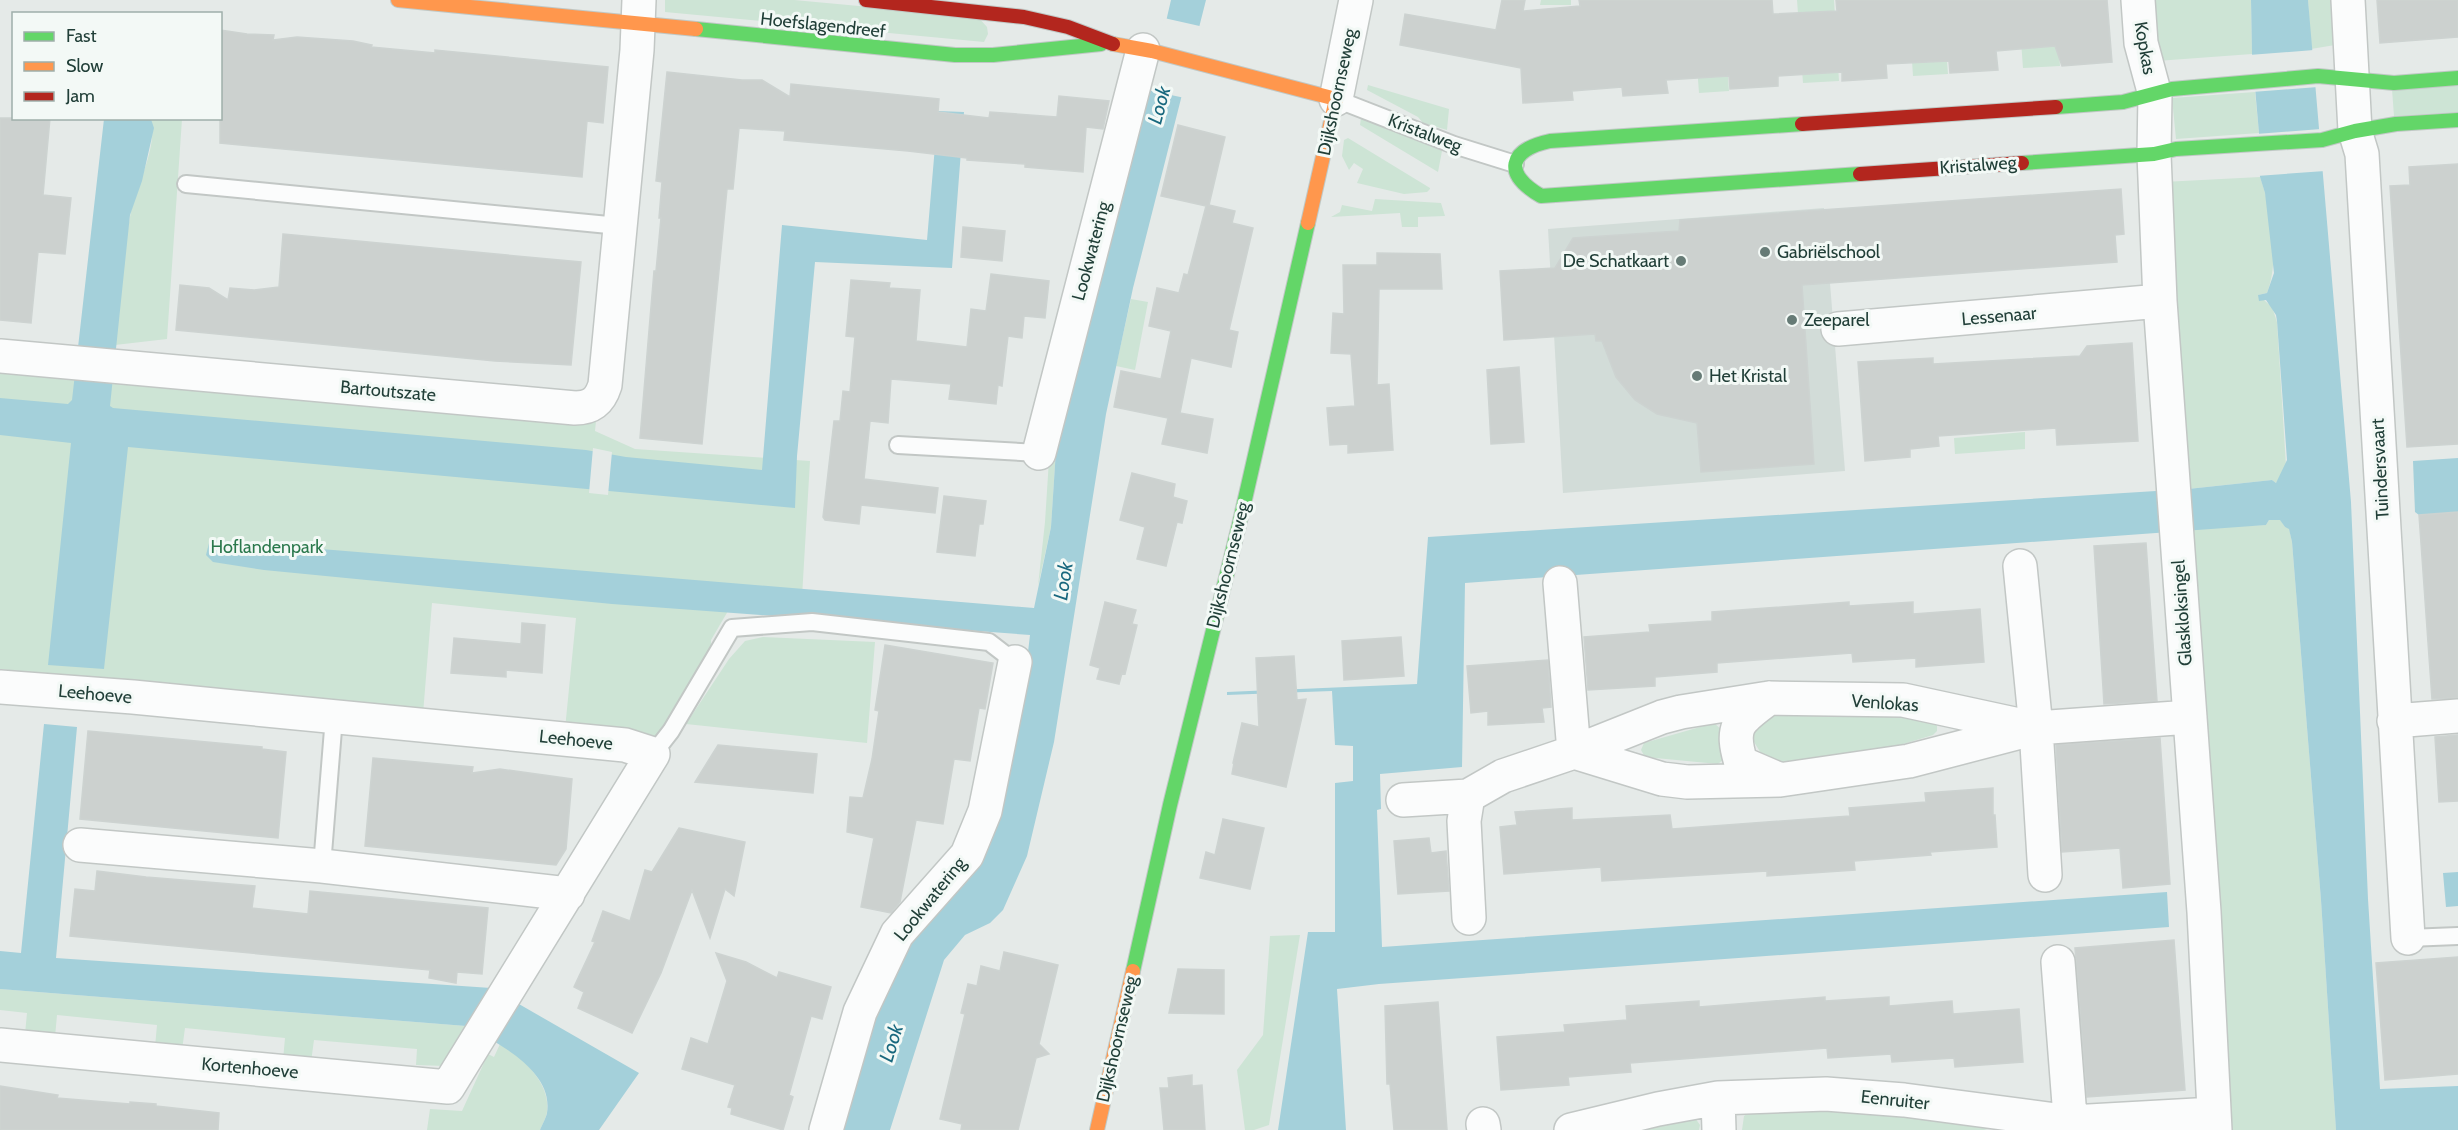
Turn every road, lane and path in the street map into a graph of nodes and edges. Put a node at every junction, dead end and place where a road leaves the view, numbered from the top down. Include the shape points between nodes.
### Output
1 (398, 0) edge
2 (866, 0) edge
3 (1356, 0) edge
4 (2138, 0) edge
5 (2348, 0) edge
6 (639, 12) edge
7 (997, 26) junction
8 (1106, 43) junction
9 (1147, 51) junction
10 (993, 55) junction
11 (2458, 78) edge
12 (2352, 79) junction
13 (2163, 92) junction
14 (1336, 99) junction
15 (2458, 120) edge
16 (2355, 131) junction
17 (2165, 151) junction
18 (1515, 164) junction
19 (186, 184) dead end
20 (619, 226) junction
21 (2160, 301) junction
22 (1838, 329) dead end
23 (0, 356) edge
24 (898, 445) dead end
25 (1039, 453) joint
26 (2020, 566) dead end
27 (1560, 583) dead end
28 (1014, 662) joint
29 (0, 687) edge
30 (1769, 699) junction
31 (2458, 716) edge
32 (334, 717) junction
33 (2190, 717) junction
34 (2394, 721) junction
35 (2036, 728) junction
36 (1574, 752) junction
37 (653, 754) junction
38 (1780, 780) junction
39 (1468, 796) junction
40 (1403, 800) dead end
41 (80, 845) dead end
42 (322, 866) junction
43 (2045, 875) dead end
44 (568, 894) junction
45 (1469, 918) dead end
46 (2458, 936) edge
47 (2408, 938) joint
48 (2058, 962) dead end
49 (0, 1045) edge
50 (1718, 1098) junction
51 (2215, 1122) edge
52 (2071, 1126) edge
53 (826, 1130) edge
54 (1097, 1130) edge
55 (1571, 1130) edge
56 (1719, 1130) edge
57 (2035, 1130) edge

1 - 6 street, Hoefslagendreef
2 - 7 street, Hoefslagendreef
3 - 14 street, Dijkshoornseweg
4 - 13 street, Kopkas via 2141,43
5 - 12 street, Tuindersvaart
6 - 10 street, Hoefslagendreef via 879,49
6 - 20 street, Bartoutszate
7 - 8 street, Hoefslagendreef via 1024,17 1068,27
7 - 10 street
8 - 9 street, Hoefslagendreef
8 - 10 street, Hoefslagendreef
9 - 14 street, Hoefslagendreef
9 - 25 street, Lookwatering
11 - 12 street via 2394,83
12 - 13 street via 2318,76
12 - 16 street, Tuindersvaart
13 - 17 street, Glaskloksingel
13 - 18 street via 2123,102 1550,141 1533,143 1521,151
14 - 18 lane, Kristalweg
14 - 54 street, Dijkshoornseweg
15 - 16 street, Kristalweg
16 - 17 street, Kristalweg via 2322,140
16 - 34 street, Tuindersvaart via 2363,165
17 - 18 street, Kristalweg via 1541,196 1518,180
17 - 21 street, Glaskloksingel
19 - 20 lane
20 - 23 street, Bartoutszate via 604,385 601,397 586,408
21 - 22 street, Lessenaar
21 - 33 street, Glaskloksingel
24 - 25 lane
26 - 35 street
27 - 36 street
28 - 37 lane via 989,642 812,622 732,628 671,731
28 - 53 street, Lookwatering via 985,811 967,855 897,934 860,1012
29 - 32 street, Leehoeve
30 - 35 street, Venlokas via 1903,700
30 - 36 street, Venlokas via 1662,717
30 - 38 street via 1740,720 1735,742 1742,763
31 - 34 street
32 - 37 street, Leehoeve via 625,745
32 - 42 lane
33 - 35 street, Venlokas
33 - 51 street, Glaskloksingel
34 - 47 street, Tuindersvaart
35 - 38 street, Venlokas via 1909,760
35 - 43 street
36 - 38 street, Venlokas via 1662,779
36 - 39 street, Venlokas via 1503,776
37 - 44 street
39 - 40 street, Venlokas
39 - 45 street via 1464,821
41 - 42 street
42 - 44 street
44 - 49 street, Kortenhoeve via 448,1087
46 - 47 lane
48 - 52 street
50 - 52 street, Eenruiter via 1826,1094 1904,1100
50 - 55 street, Eenruiter
50 - 56 street
51 - 52 street, Eenruiter
52 - 57 street, Eenruiter

